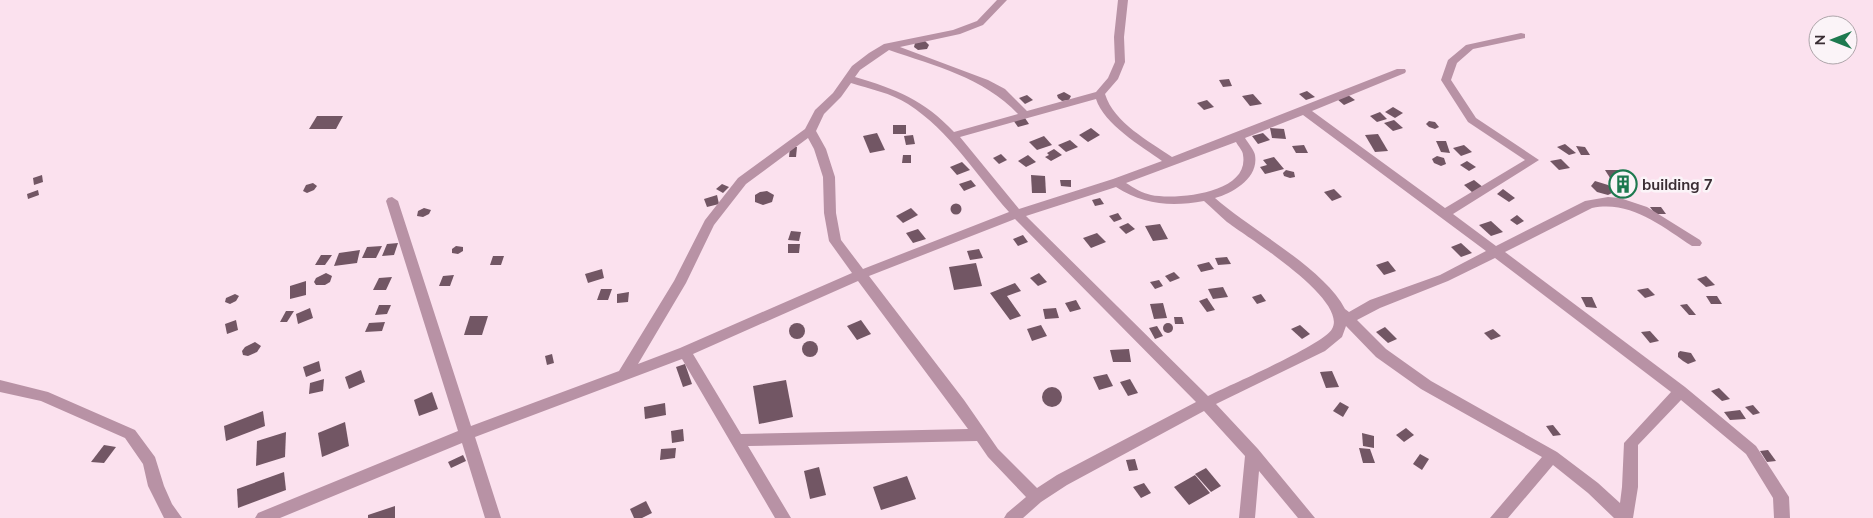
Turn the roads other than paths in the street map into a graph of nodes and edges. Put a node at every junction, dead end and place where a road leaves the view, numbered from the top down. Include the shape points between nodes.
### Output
1 (1002, 0) edge
2 (1123, 0) edge
3 (1521, 36) dead end
4 (888, 46) junction
5 (1401, 71) dead end
6 (849, 79) junction
7 (1100, 94) junction
8 (1304, 110) junction
9 (1025, 115) junction
10 (810, 131) junction
11 (951, 136) junction
12 (1238, 137) junction
13 (1171, 162) junction
14 (1117, 182) junction
15 (1207, 198) junction
16 (392, 201) dead end
17 (1016, 214) junction
18 (1445, 214) junction
19 (1696, 243) dead end
20 (1496, 252) junction
21 (862, 274) junction
22 (1343, 314) junction
23 (685, 352) junction
24 (624, 375) junction
25 (0, 386) edge
26 (1680, 392) junction
27 (1206, 403) junction
28 (467, 434) junction
29 (980, 435) junction
30 (737, 440) junction
31 (1252, 453) junction
32 (1552, 456) junction
33 (1036, 497) junction
34 (174, 518) edge
35 (263, 518) edge
36 (493, 518) edge
37 (783, 518) edge
38 (1012, 518) edge
39 (1247, 518) edge
40 (1307, 518) edge
41 (1498, 518) edge
42 (1625, 518) edge
43 (1782, 518) edge

1 - 4 street via 980,24
2 - 7 street via 1120,62 1113,79
3 - 18 street via 1470,47 1452,62 1446,80 1472,120 1533,160
4 - 6 street via 856,68
4 - 9 street via 956,70 998,90
5 - 8 street
6 - 10 street via 819,112
6 - 11 street via 912,102
7 - 9 street
7 - 13 street via 1104,107 1128,130
8 - 12 street
8 - 18 street
9 - 11 street
10 - 21 street via 829,177 835,241
10 - 24 street via 742,182 709,223 680,283
11 - 17 street via 967,151
12 - 13 street
12 - 15 street via 1249,154 1247,170 1234,184
13 - 14 street
14 - 15 street via 1150,199
14 - 17 street
15 - 22 street via 1317,283
16 - 28 street
17 - 21 street
17 - 27 street
18 - 20 street
19 - 20 street via 1646,212 1626,203 1608,201 1589,204
20 - 22 street via 1444,278
20 - 26 street
21 - 23 street
21 - 29 street
22 - 27 street via 1337,333 1320,347
22 - 32 street via 1381,353 1426,386
23 - 24 street
23 - 30 street
24 - 28 street
25 - 34 street via 44,396 130,434 150,462 156,486 166,509
26 - 42 street via 1631,444
26 - 43 street via 1751,450 1781,497
27 - 31 street
27 - 33 street
28 - 35 street
28 - 36 street
29 - 30 street
29 - 33 street
30 - 37 street
31 - 39 street
31 - 40 street
32 - 41 street
32 - 42 street
33 - 38 street

